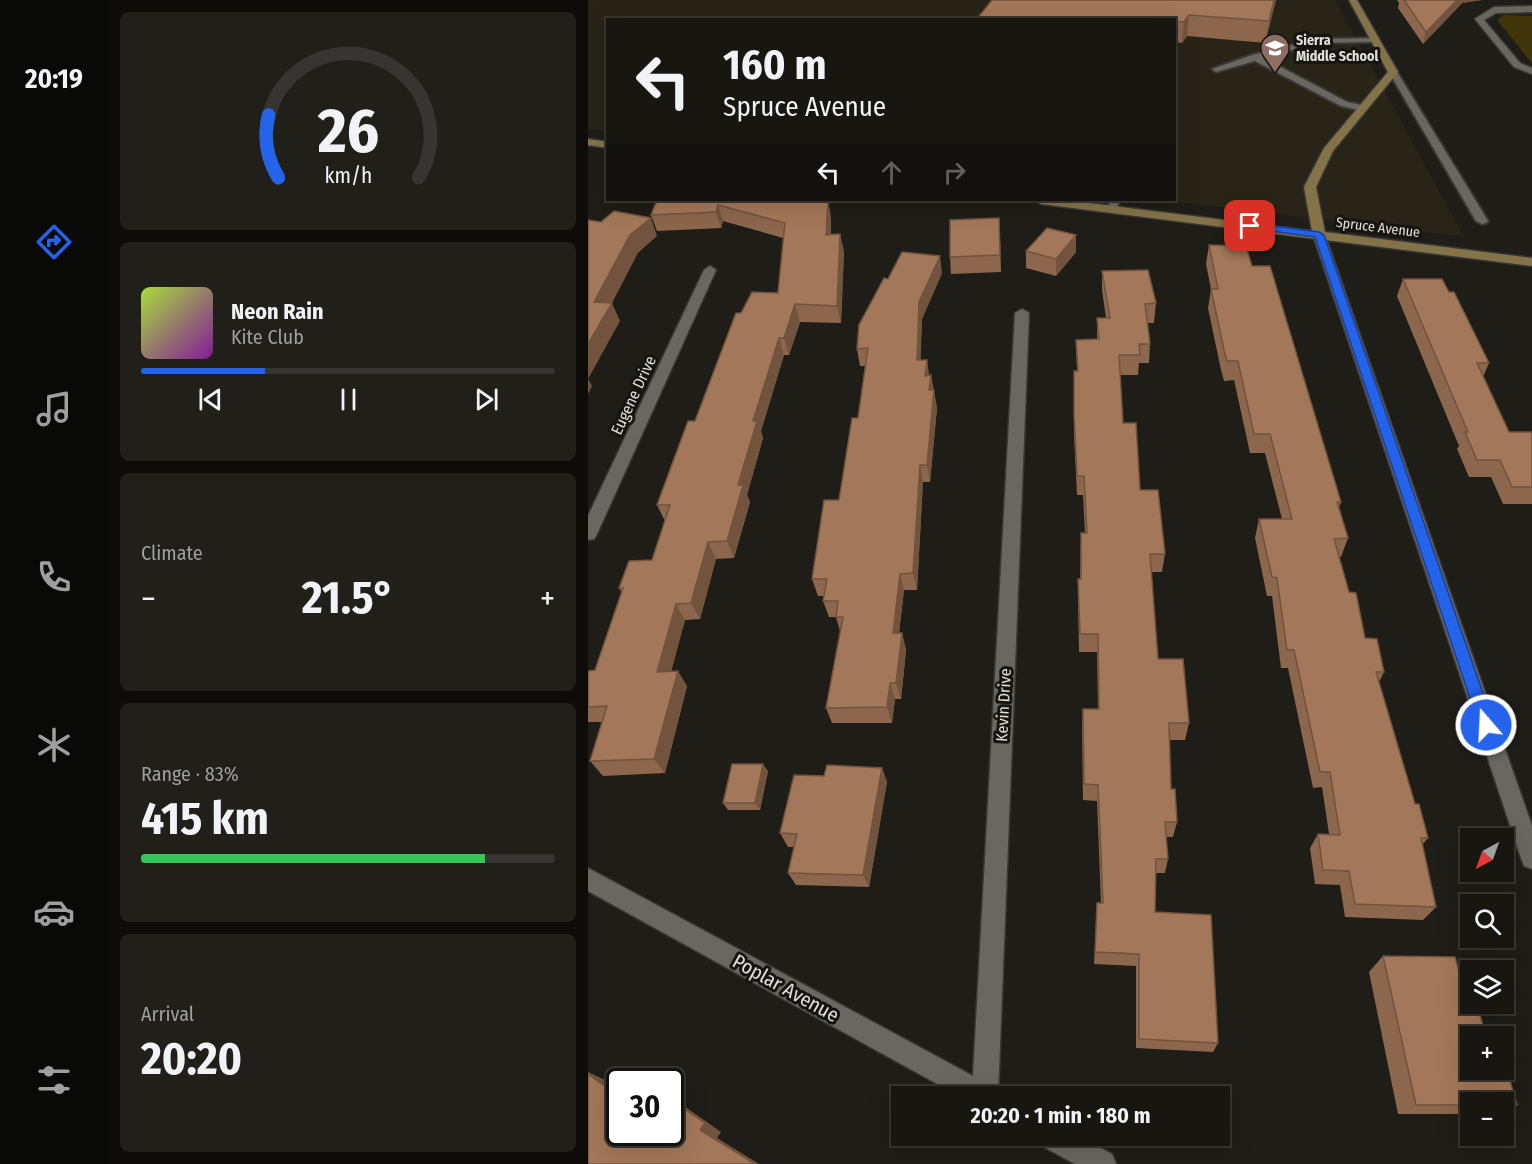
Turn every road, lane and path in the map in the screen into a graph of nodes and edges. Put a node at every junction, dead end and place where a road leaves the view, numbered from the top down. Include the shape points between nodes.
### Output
1 (1353, 0) edge
2 (1532, 9) edge
3 (1374, 40) junction
4 (1255, 57) junction
5 (1216, 69) dead end
6 (1532, 71) edge
7 (1393, 72) junction
8 (1363, 108) junction
9 (588, 142) edge
10 (606, 145) edge
11 (1059, 201) edge
12 (1113, 204) edge
13 (1482, 221) dead end
14 (1319, 235) junction
15 (1532, 262) edge
16 (710, 270) dead end
17 (1022, 314) dead end
18 (588, 534) edge
19 (1532, 858) edge
20 (588, 879) edge
21 (966, 1086) edge
22 (984, 1086) edge
23 (1070, 1146) edge
24 (1101, 1164) edge

1 - 3 street
2 - 6 street via 1494,10 1479,19 1517,66
3 - 4 lane via 1315,40
3 - 7 street
4 - 5 lane
4 - 8 lane via 1344,104
7 - 8 street
7 - 13 lane
8 - 14 street via 1328,150 1310,187
9 - 10 street
11 - 12 street, Spruce Avenue
12 - 14 street, Spruce Avenue
14 - 15 street, Spruce Avenue
14 - 19 street
16 - 18 street, Eugene Drive
17 - 22 street, Kevin Drive
20 - 21 street, Poplar Avenue
23 - 24 street

